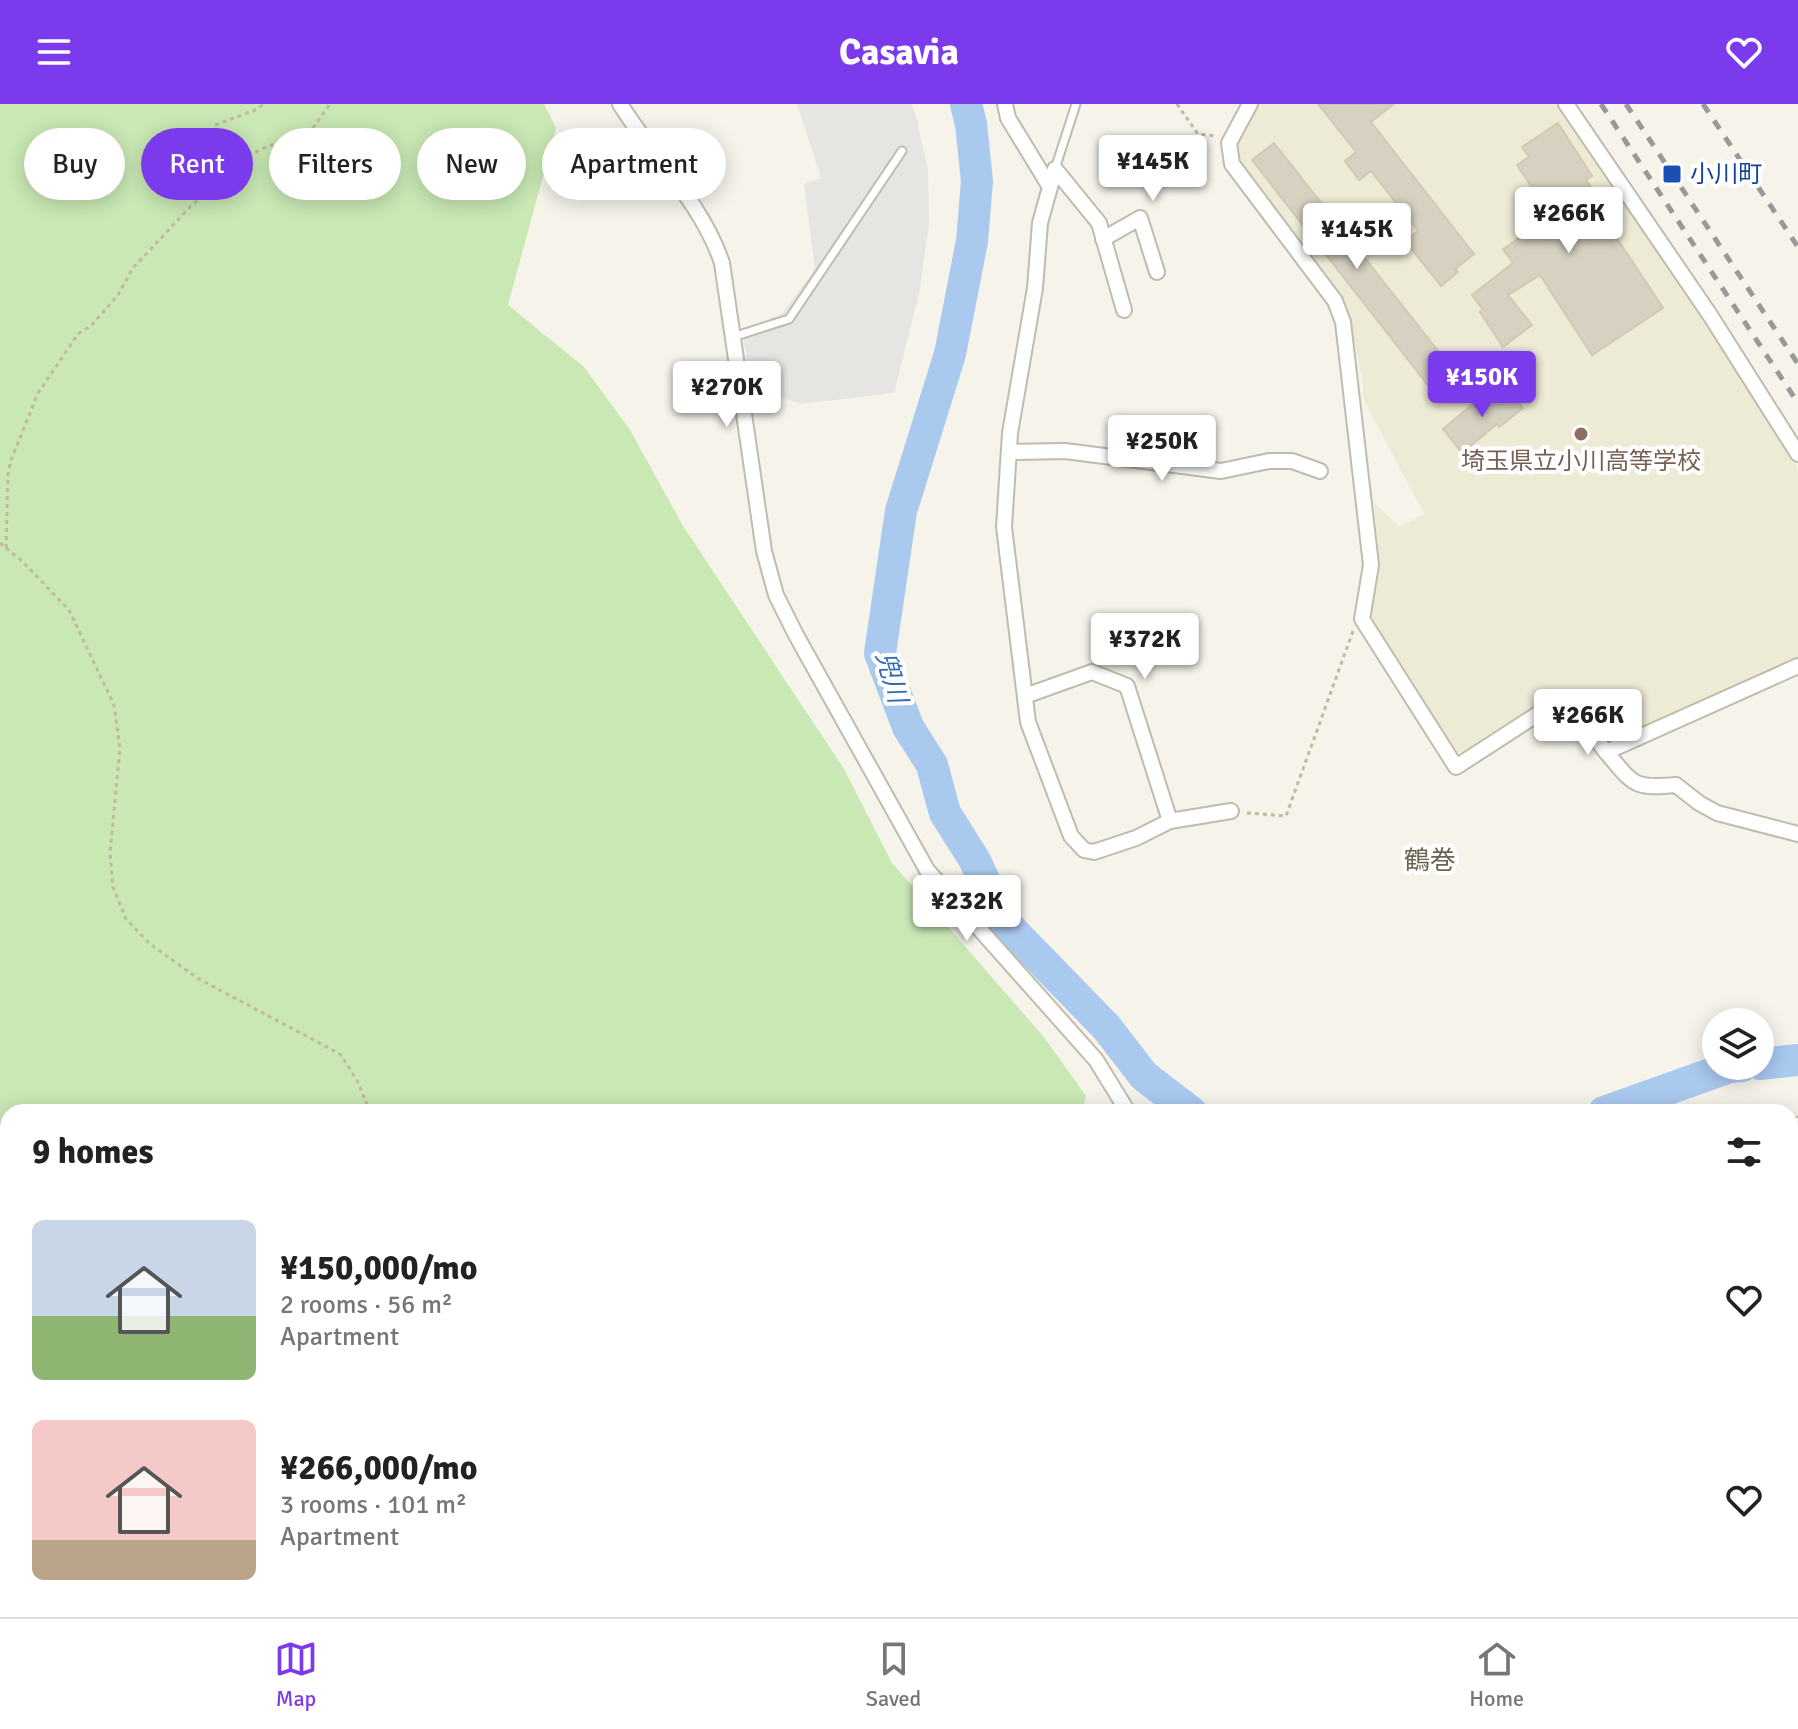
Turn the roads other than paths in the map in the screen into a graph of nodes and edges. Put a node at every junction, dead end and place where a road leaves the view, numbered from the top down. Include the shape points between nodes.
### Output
1 (620, 104) edge
2 (1005, 104) edge
3 (1076, 104) edge
4 (1250, 104) edge
5 (1566, 104) edge
6 (902, 151) dead end
7 (1055, 169) junction
8 (1050, 187) junction
9 (1103, 239) junction
10 (1157, 272) dead end
11 (1124, 310) dead end
12 (733, 337) junction
13 (1009, 452) junction
14 (1798, 454) edge
15 (1320, 471) dead end
16 (1798, 666) edge
17 (1025, 696) junction
18 (1606, 752) junction
19 (1231, 811) road end
20 (1170, 821) junction
21 (1798, 834) edge
22 (1123, 1104) edge

1 - 12 street via 714,237
2 - 8 street via 1008,118
3 - 7 lane
4 - 18 street via 1229,143 1232,164 1335,301 1343,322 1371,565 1362,619 1456,767 1558,701 1572,707
5 - 14 street
6 - 12 lane via 789,319
7 - 8 street
7 - 9 street via 1099,223
8 - 13 street via 1040,223
9 - 10 street via 1140,218
9 - 11 street
12 - 22 street via 764,551 776,595 796,635 927,870 1096,1060
13 - 15 street via 1065,451 1221,471 1292,461
13 - 17 street via 1004,527
16 - 18 street
17 - 20 street via 1092,672 1127,686
17 - 20 street via 1028,722 1071,836 1084,850 1094,852 1136,838
18 - 21 street via 1633,783 1645,788 1676,785 1717,813
19 - 20 street

